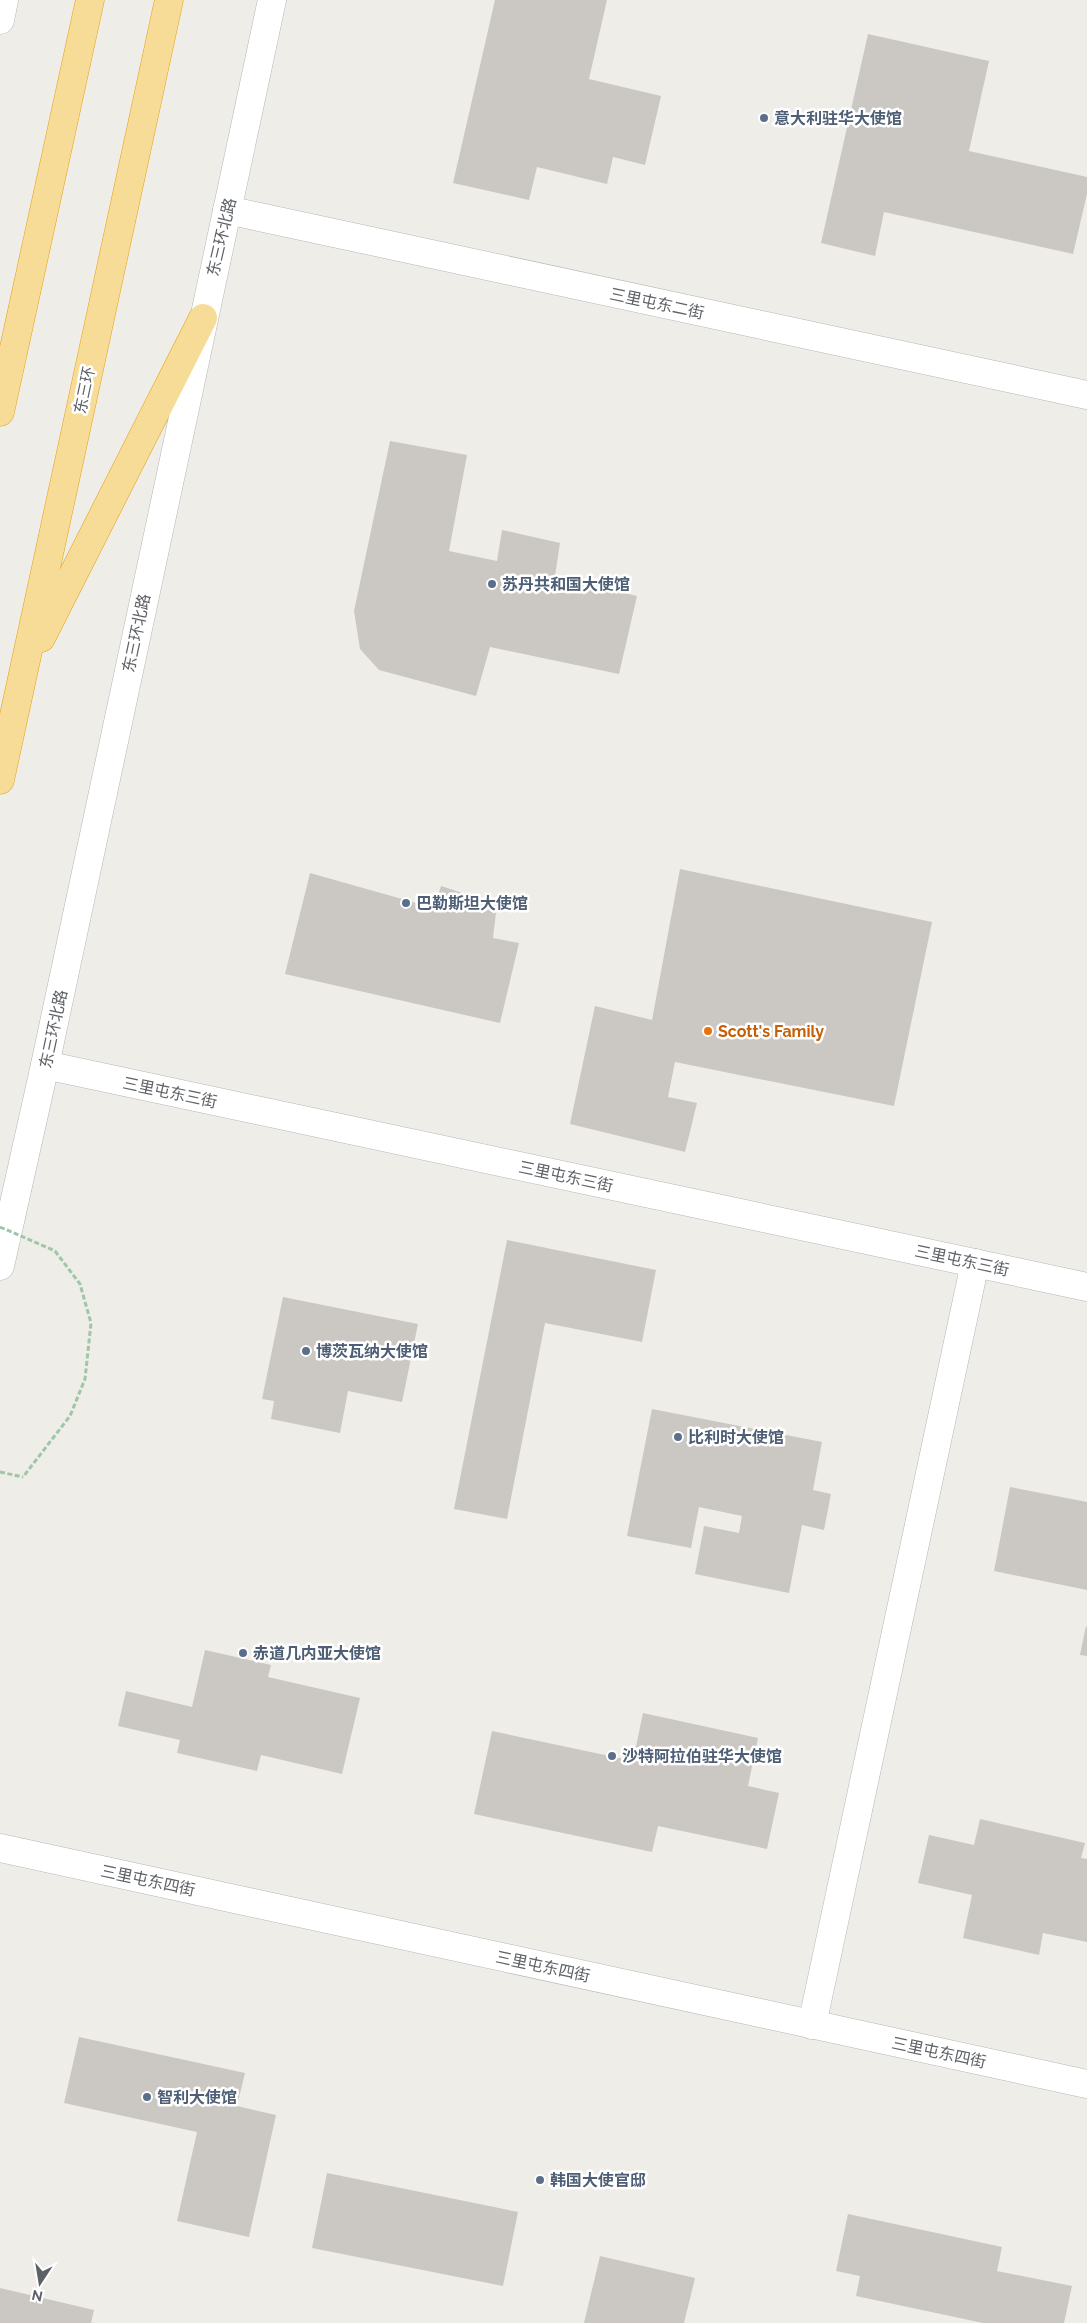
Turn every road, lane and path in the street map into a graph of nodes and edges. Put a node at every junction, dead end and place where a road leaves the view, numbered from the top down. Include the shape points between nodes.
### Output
1 (4, 0) edge
2 (90, 0) edge
3 (169, 0) edge
4 (272, 0) edge
5 (0, 20) edge
6 (227, 210) junction
7 (203, 318) junction
8 (1087, 395) edge
9 (0, 412) edge
10 (23, 672) junction
11 (0, 780) edge
12 (45, 1066) junction
13 (0, 1227) edge
14 (975, 1263) junction
15 (0, 1266) edge
16 (1087, 1287) edge
17 (0, 1472) edge
18 (0, 1848) edge
19 (812, 2025) junction
20 (1087, 2084) edge

1 - 5 street
2 - 9 highway
3 - 10 highway, 东三环
4 - 6 street, 东三环北路
6 - 7 street, 东三环北路
6 - 8 street, 三里屯东二街
7 - 10 highway
7 - 12 street, 东三环北路
10 - 11 highway, 东三环
12 - 14 street, 三里屯东三街
12 - 15 street, 东三环北路
13 - 17 path, bridge via 55,1250 80,1284 91,1323 85,1378 70,1416 23,1477
14 - 16 street, 三里屯东三街
14 - 19 street
18 - 19 street, 三里屯东四街
19 - 20 street, 三里屯东四街

